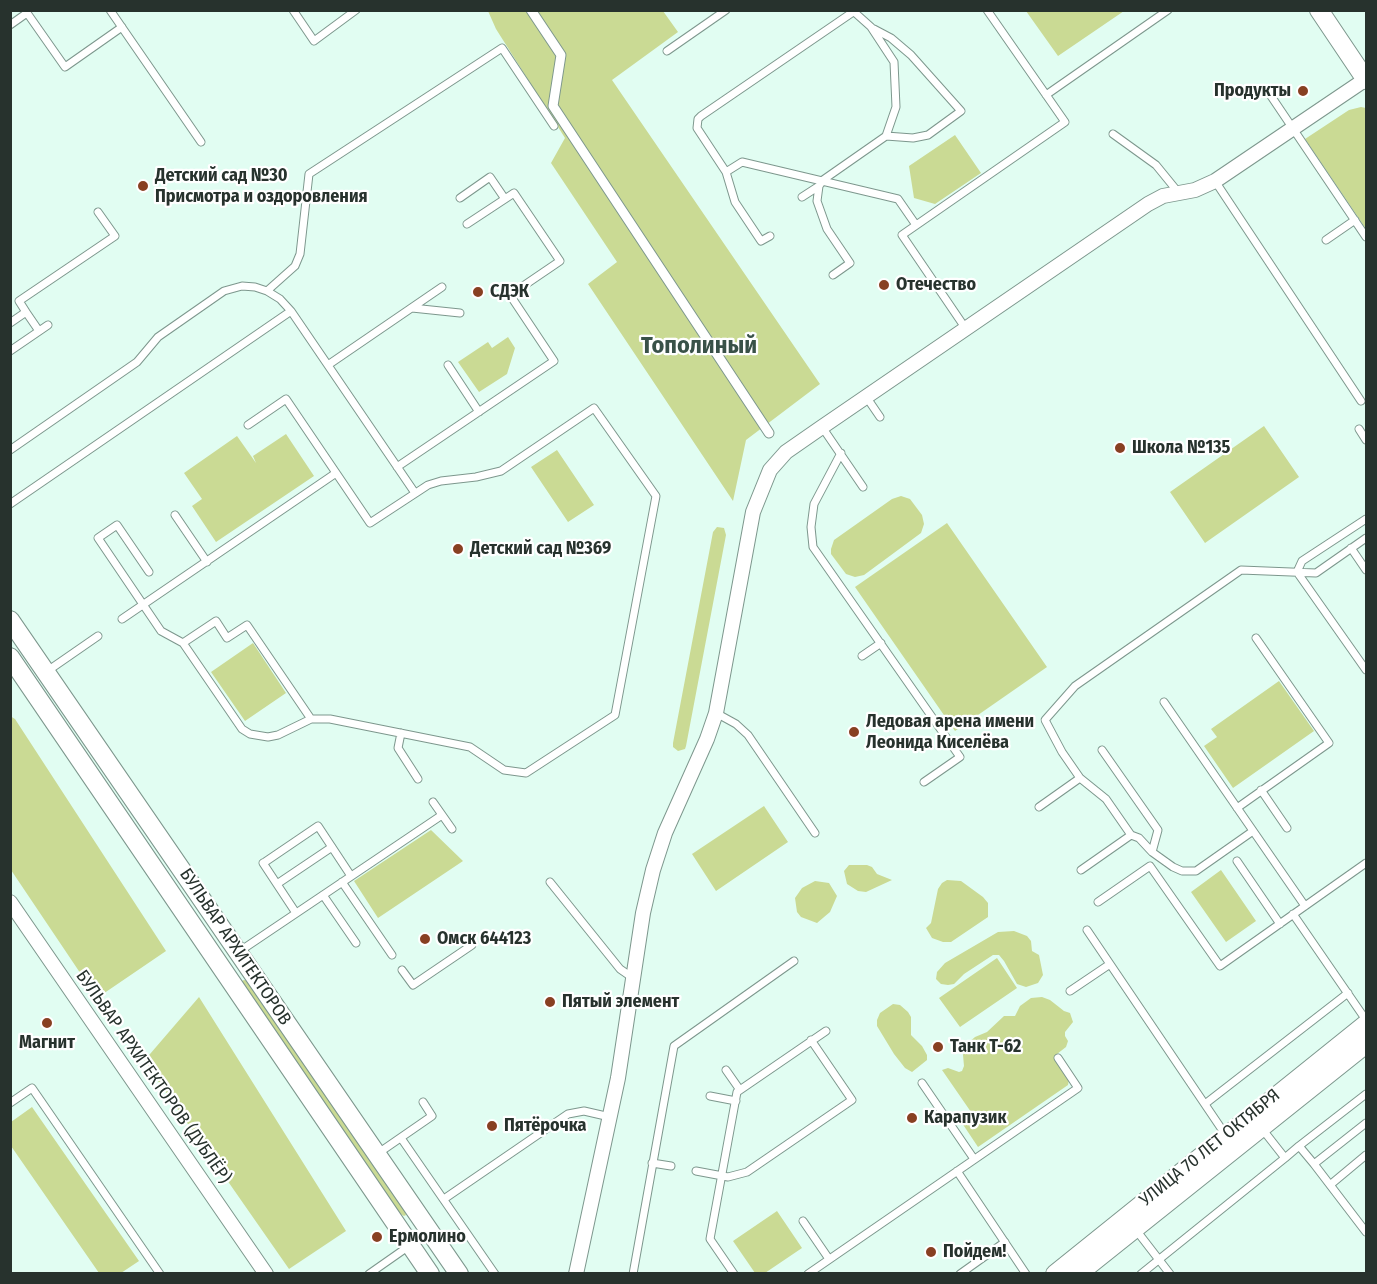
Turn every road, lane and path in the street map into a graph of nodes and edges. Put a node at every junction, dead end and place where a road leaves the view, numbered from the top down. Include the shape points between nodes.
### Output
1 (110, 10) edge
2 (292, 10) edge
3 (356, 10) edge
4 (531, 10) edge
5 (726, 10) edge
6 (987, 10) edge
7 (1168, 10) edge
8 (1319, 10) edge
9 (852, 11) edge
10 (26, 12) edge
11 (10, 25) edge
12 (122, 27) junction
13 (871, 27) junction
14 (667, 51) dead end
15 (1366, 79) edge
16 (1046, 95) junction
17 (1271, 96) dead end
18 (554, 126) dead end
19 (1293, 128) junction
20 (1113, 134) dead end
21 (886, 136) junction
22 (201, 142) dead end
23 (726, 172) junction
24 (1215, 181) junction
25 (821, 183) junction
26 (1178, 192) junction
27 (802, 197) dead end
28 (460, 198) dead end
29 (505, 199) junction
30 (98, 212) dead end
31 (1355, 220) junction
32 (467, 225) dead end
33 (916, 225) junction
34 (770, 236) dead end
35 (1366, 237) edge
36 (1326, 240) dead end
37 (833, 275) dead end
38 (442, 287) dead end
39 (267, 291) junction
40 (411, 308) junction
41 (291, 311) junction
42 (26, 312) junction
43 (460, 313) dead end
44 (10, 322) edge
45 (48, 325) dead end
46 (966, 330) junction
47 (39, 331) junction
48 (10, 351) edge
49 (328, 365) junction
50 (448, 365) dead end
51 (867, 398) junction
52 (1361, 401) dead end
53 (479, 412) junction
54 (880, 417) dead end
55 (248, 425) dead end
56 (822, 427) junction
57 (1359, 429) dead end
58 (769, 433) dead end
59 (1366, 440) edge
60 (10, 450) edge
61 (841, 453) junction
62 (397, 467) junction
63 (336, 473) junction
64 (862, 487) dead end
65 (415, 493) junction
66 (10, 504) edge
67 (175, 515) dead end
68 (1366, 519) edge
69 (1366, 538) edge
70 (1351, 548) junction
71 (207, 562) junction
72 (1366, 570) edge
73 (149, 572) dead end
74 (1296, 572) junction
75 (144, 605) junction
76 (122, 619) dead end
77 (10, 620) edge
78 (98, 636) dead end
79 (1256, 638) dead end
80 (183, 643) junction
81 (881, 643) junction
82 (862, 656) dead end
83 (10, 657) edge
84 (1366, 670) edge
85 (46, 672) junction
86 (1164, 702) dead end
87 (716, 713) junction
88 (311, 719) junction
89 (401, 733) junction
90 (1102, 750) dead end
91 (1080, 778) junction
92 (418, 779) dead end
93 (924, 782) dead end
94 (1261, 790) junction
95 (433, 802) dead end
96 (1039, 807) dead end
97 (1236, 808) junction
98 (442, 815) junction
99 (1287, 828) dead end
100 (452, 829) dead end
101 (1253, 831) junction
102 (815, 833) dead end
103 (1131, 835) junction
104 (332, 847) junction
105 (1152, 852) junction
106 (1237, 861) dead end
107 (1366, 863) edge
108 (1081, 870) dead end
109 (351, 876) junction
110 (342, 882) junction
111 (550, 882) dead end
112 (277, 884) junction
113 (323, 895) junction
114 (10, 902) edge
115 (1098, 902) dead end
116 (1305, 906) junction
117 (296, 913) junction
118 (1293, 914) junction
119 (1280, 924) junction
120 (1087, 930) dead end
121 (356, 943) dead end
122 (472, 945) dead end
123 (239, 953) junction
124 (392, 955) dead end
125 (794, 961) dead end
126 (1110, 964) junction
127 (402, 970) dead end
128 (633, 978) junction
129 (1070, 991) dead end
130 (1348, 993) junction
131 (1366, 1022) edge
132 (826, 1031) dead end
133 (812, 1040) junction
134 (1366, 1044) edge
135 (1058, 1058) dead end
136 (726, 1070) dead end
137 (922, 1083) dead end
138 (740, 1090) junction
139 (1366, 1094) edge
140 (710, 1096) dead end
141 (736, 1101) junction
142 (423, 1102) dead end
143 (10, 1103) edge
144 (1205, 1104) junction
145 (610, 1117) junction
146 (1366, 1123) edge
147 (1261, 1127) junction
148 (401, 1138) junction
149 (1230, 1142) junction
150 (1299, 1146) junction
151 (377, 1154) junction
152 (1366, 1155) edge
153 (1285, 1158) junction
154 (974, 1159) junction
155 (652, 1163) junction
156 (1314, 1164) junction
157 (671, 1166) dead end
158 (696, 1171) dead end
159 (957, 1172) junction
160 (722, 1175) junction
161 (1329, 1185) junction
162 (444, 1199) junction
163 (803, 1221) dead end
164 (1134, 1228) junction
165 (1366, 1232) edge
166 (1005, 1242) junction
167 (411, 1245) junction
168 (829, 1259) junction
169 (1159, 1259) junction
170 (380, 1270) edge
171 (160, 1274) edge
172 (266, 1274) edge
173 (369, 1274) edge
174 (430, 1274) edge
175 (459, 1274) edge
176 (495, 1274) edge
177 (576, 1274) edge
178 (633, 1274) edge
179 (734, 1274) edge
180 (808, 1274) edge
181 (960, 1274) edge
182 (1026, 1274) edge
183 (1055, 1274) edge
184 (1078, 1274) edge
185 (1141, 1274) edge
186 (1170, 1274) edge

1 - 12 lane
2 - 3 lane via 314,41
4 - 58 street via 561,55 553,106
5 - 14 lane
6 - 16 lane
7 - 16 lane
8 - 15 main road
9 - 13 lane
9 - 23 lane via 698,120 698,132
10 - 11 lane
10 - 12 lane via 65,67
12 - 22 lane
13 - 21 lane via 894,62 896,107
13 - 21 lane via 911,55 961,111 928,135
15 - 19 street
16 - 33 lane via 1065,122
17 - 19 lane
18 - 39 lane via 502,48 309,174 300,254 295,266
19 - 24 street
19 - 31 lane
20 - 26 lane via 1156,165
21 - 25 lane
23 - 25 lane via 742,162
23 - 34 lane via 735,202 761,241
24 - 26 street
24 - 52 lane
25 - 27 lane
25 - 33 lane via 898,199
25 - 37 lane via 817,201 827,229 850,263
26 - 46 street via 1148,204
28 - 29 lane via 490,177
29 - 32 lane
29 - 53 lane via 514,193 560,261 510,295 554,361
30 - 42 lane via 115,236 19,301
31 - 35 lane
31 - 36 lane
33 - 46 lane via 903,235
38 - 40 lane
39 - 41 lane
39 - 60 lane via 242,286 224,291 158,337 137,362
40 - 43 lane
40 - 49 lane
41 - 49 lane
41 - 66 lane
42 - 44 lane
42 - 47 lane
45 - 47 lane
46 - 51 street
47 - 48 lane
49 - 62 lane
50 - 53 lane
51 - 54 lane
51 - 56 street
53 - 62 lane
55 - 63 lane via 286,399
56 - 61 lane
56 - 87 street via 786,453 770,470 760,492
57 - 59 lane
61 - 64 lane
61 - 81 lane via 814,504 813,547
62 - 65 lane
63 - 65 lane via 370,523
63 - 71 lane
65 - 89 lane via 441,481 501,471 594,408 656,496 615,715 526,773 504,770 470,747
67 - 71 lane
68 - 74 lane via 1302,561
69 - 70 lane
70 - 72 lane
70 - 74 lane via 1316,573
71 - 75 lane
73 - 75 lane via 117,525 98,538
74 - 84 lane
74 - 91 lane via 1240,570 1075,686 1045,720
75 - 76 lane
75 - 80 lane via 161,631
77 - 85 main road, БУЛЬВАР АРХИТЕКТОРОВ
78 - 85 lane
79 - 94 lane via 1329,743
80 - 88 lane via 242,729 250,734 278,735
80 - 88 lane via 216,621 227,638 247,625
81 - 82 lane
81 - 93 lane via 960,757
83 - 167 main road, БУЛЬВАР АРХИТЕКТОРОВ
85 - 123 main road, БУЛЬВАР АРХИТЕКТОРОВ
86 - 97 lane
87 - 102 lane via 748,735
87 - 128 street via 665,832 653,870
88 - 89 lane
89 - 92 lane via 398,748
90 - 105 lane via 1158,830
91 - 96 lane
91 - 103 lane via 1106,799
94 - 97 lane
94 - 99 lane
95 - 98 lane
97 - 101 lane
98 - 100 lane
98 - 109 lane
101 - 105 lane via 1196,871 1182,871
101 - 116 lane
103 - 105 lane
103 - 108 lane
104 - 109 lane
104 - 112 lane
104 - 112 lane via 318,826 263,863
106 - 119 lane
107 - 116 lane
109 - 110 lane
110 - 113 lane
110 - 124 lane
111 - 128 lane via 620,969
112 - 117 lane
113 - 117 lane
113 - 121 lane
114 - 172 street, БУЛЬВАР АРХИТЕКТОРОВ (ДУБЛЁР)
115 - 119 lane via 1150,866 1220,966
116 - 118 lane
117 - 123 lane
118 - 119 lane
118 - 130 lane
120 - 126 lane
122 - 127 lane via 414,986
123 - 151 main road, БУЛЬВАР АРХИТЕКТОРОВ
125 - 155 lane via 674,1046
126 - 129 lane
126 - 144 lane
128 - 145 street
130 - 131 lane
130 - 144 lane
131 - 149 main road, УЛИЦА 70 ЛЕТ ОКТЯБРЯ
132 - 133 lane
133 - 138 lane
133 - 160 lane via 852,1100 747,1172
134 - 147 main road, УЛИЦА 70 ЛЕТ ОКТЯБРЯ
135 - 154 lane via 1078,1088
136 - 138 lane
137 - 154 lane
138 - 141 lane
139 - 150 lane
140 - 141 lane
141 - 160 lane
142 - 148 lane via 432,1116
143 - 171 lane via 32,1088
144 - 149 lane
145 - 162 lane via 584,1111 568,1114
145 - 177 street
146 - 156 lane
147 - 149 main road, УЛИЦА 70 ЛЕТ ОКТЯБРЯ
147 - 153 lane
148 - 151 lane
148 - 162 lane
149 - 164 main road, УЛИЦА 70 ЛЕТ ОКТЯБРЯ
149 - 183 main road, УЛИЦА 70 ЛЕТ ОКТЯБРЯ
150 - 153 lane
150 - 156 lane
151 - 175 main road, БУЛЬВАР АРХИТЕКТОРОВ
152 - 161 lane
153 - 169 lane
154 - 159 lane
155 - 157 lane
155 - 178 lane
156 - 161 lane
158 - 160 lane
159 - 166 lane
159 - 168 lane
160 - 179 lane via 711,1239
161 - 165 lane
162 - 176 lane
163 - 168 lane
164 - 169 lane
164 - 184 main road, УЛИЦА 70 ЛЕТ ОКТЯБРЯ
166 - 181 lane
166 - 182 lane
167 - 170 lane
167 - 174 main road, БУЛЬВАР АРХИТЕКТОРОВ
168 - 180 lane
169 - 185 lane
169 - 186 lane
170 - 173 lane

